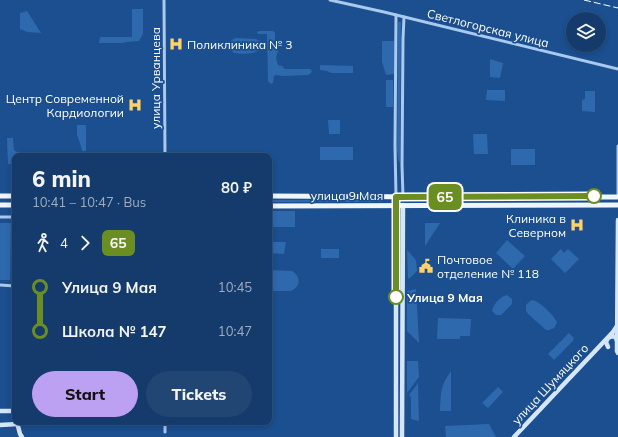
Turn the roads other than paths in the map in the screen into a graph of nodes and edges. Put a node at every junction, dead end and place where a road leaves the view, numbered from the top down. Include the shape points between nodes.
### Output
1 (164, 0) edge
2 (330, 0) edge
3 (396, 15) junction
4 (404, 17) junction
5 (618, 69) edge
6 (618, 146) edge
7 (164, 153) edge
8 (396, 165) junction
9 (402, 165) junction
10 (0, 196) edge
11 (12, 196) edge
12 (272, 196) edge
13 (396, 197) junction
14 (403, 197) junction
15 (618, 197) edge
16 (0, 205) edge
17 (12, 205) edge
18 (396, 205) junction
19 (403, 205) junction
20 (618, 205) edge
21 (272, 206) edge
22 (12, 216) edge
23 (0, 217) edge
24 (618, 220) edge
25 (0, 285) edge
26 (12, 286) edge
27 (617, 326) edge
28 (608, 338) junction
29 (617, 343) edge
30 (396, 344) junction
31 (402, 344) junction
32 (600, 345) junction
33 (609, 347) junction
34 (618, 354) edge
35 (0, 411) edge
36 (12, 411) edge
37 (12, 424) edge
38 (0, 425) edge
39 (18, 425) edge
40 (165, 425) edge
41 (165, 432) dead end
42 (22, 437) edge
43 (396, 437) edge
44 (402, 437) edge
45 (514, 437) edge

1 - 7 street, улица Урванцева
2 - 3 street, Светлогорская улица
3 - 4 street, Светлогорская улица
3 - 8 street
4 - 5 street, Светлогорская улица
4 - 9 street
6 - 15 street
8 - 9 street
8 - 13 street
9 - 14 street
10 - 11 main road
12 - 13 main road, улица 9 Мая
13 - 14 main road, улица 9 Мая
13 - 18 main road
14 - 15 main road, улица 9 Мая
14 - 19 main road
15 - 20 main road
16 - 17 main road
18 - 19 main road, улица 9 Мая
18 - 21 main road, улица 9 Мая
18 - 30 main road
19 - 20 main road, улица 9 Мая
19 - 31 main road
22 - 23 street
24 - 27 main road
25 - 26 street
27 - 28 main road, улица Шумяцкого
27 - 29 main road
28 - 29 main road via 614,337
28 - 32 main road, улица Шумяцкого
28 - 33 main road via 606,342
29 - 33 main road via 615,347
29 - 34 main road
30 - 31 main road
30 - 43 main road
31 - 44 main road
32 - 33 main road
32 - 45 main road, улица Шумяцкого
33 - 34 main road
35 - 36 main road
37 - 38 main road
39 - 42 main road
40 - 41 street

